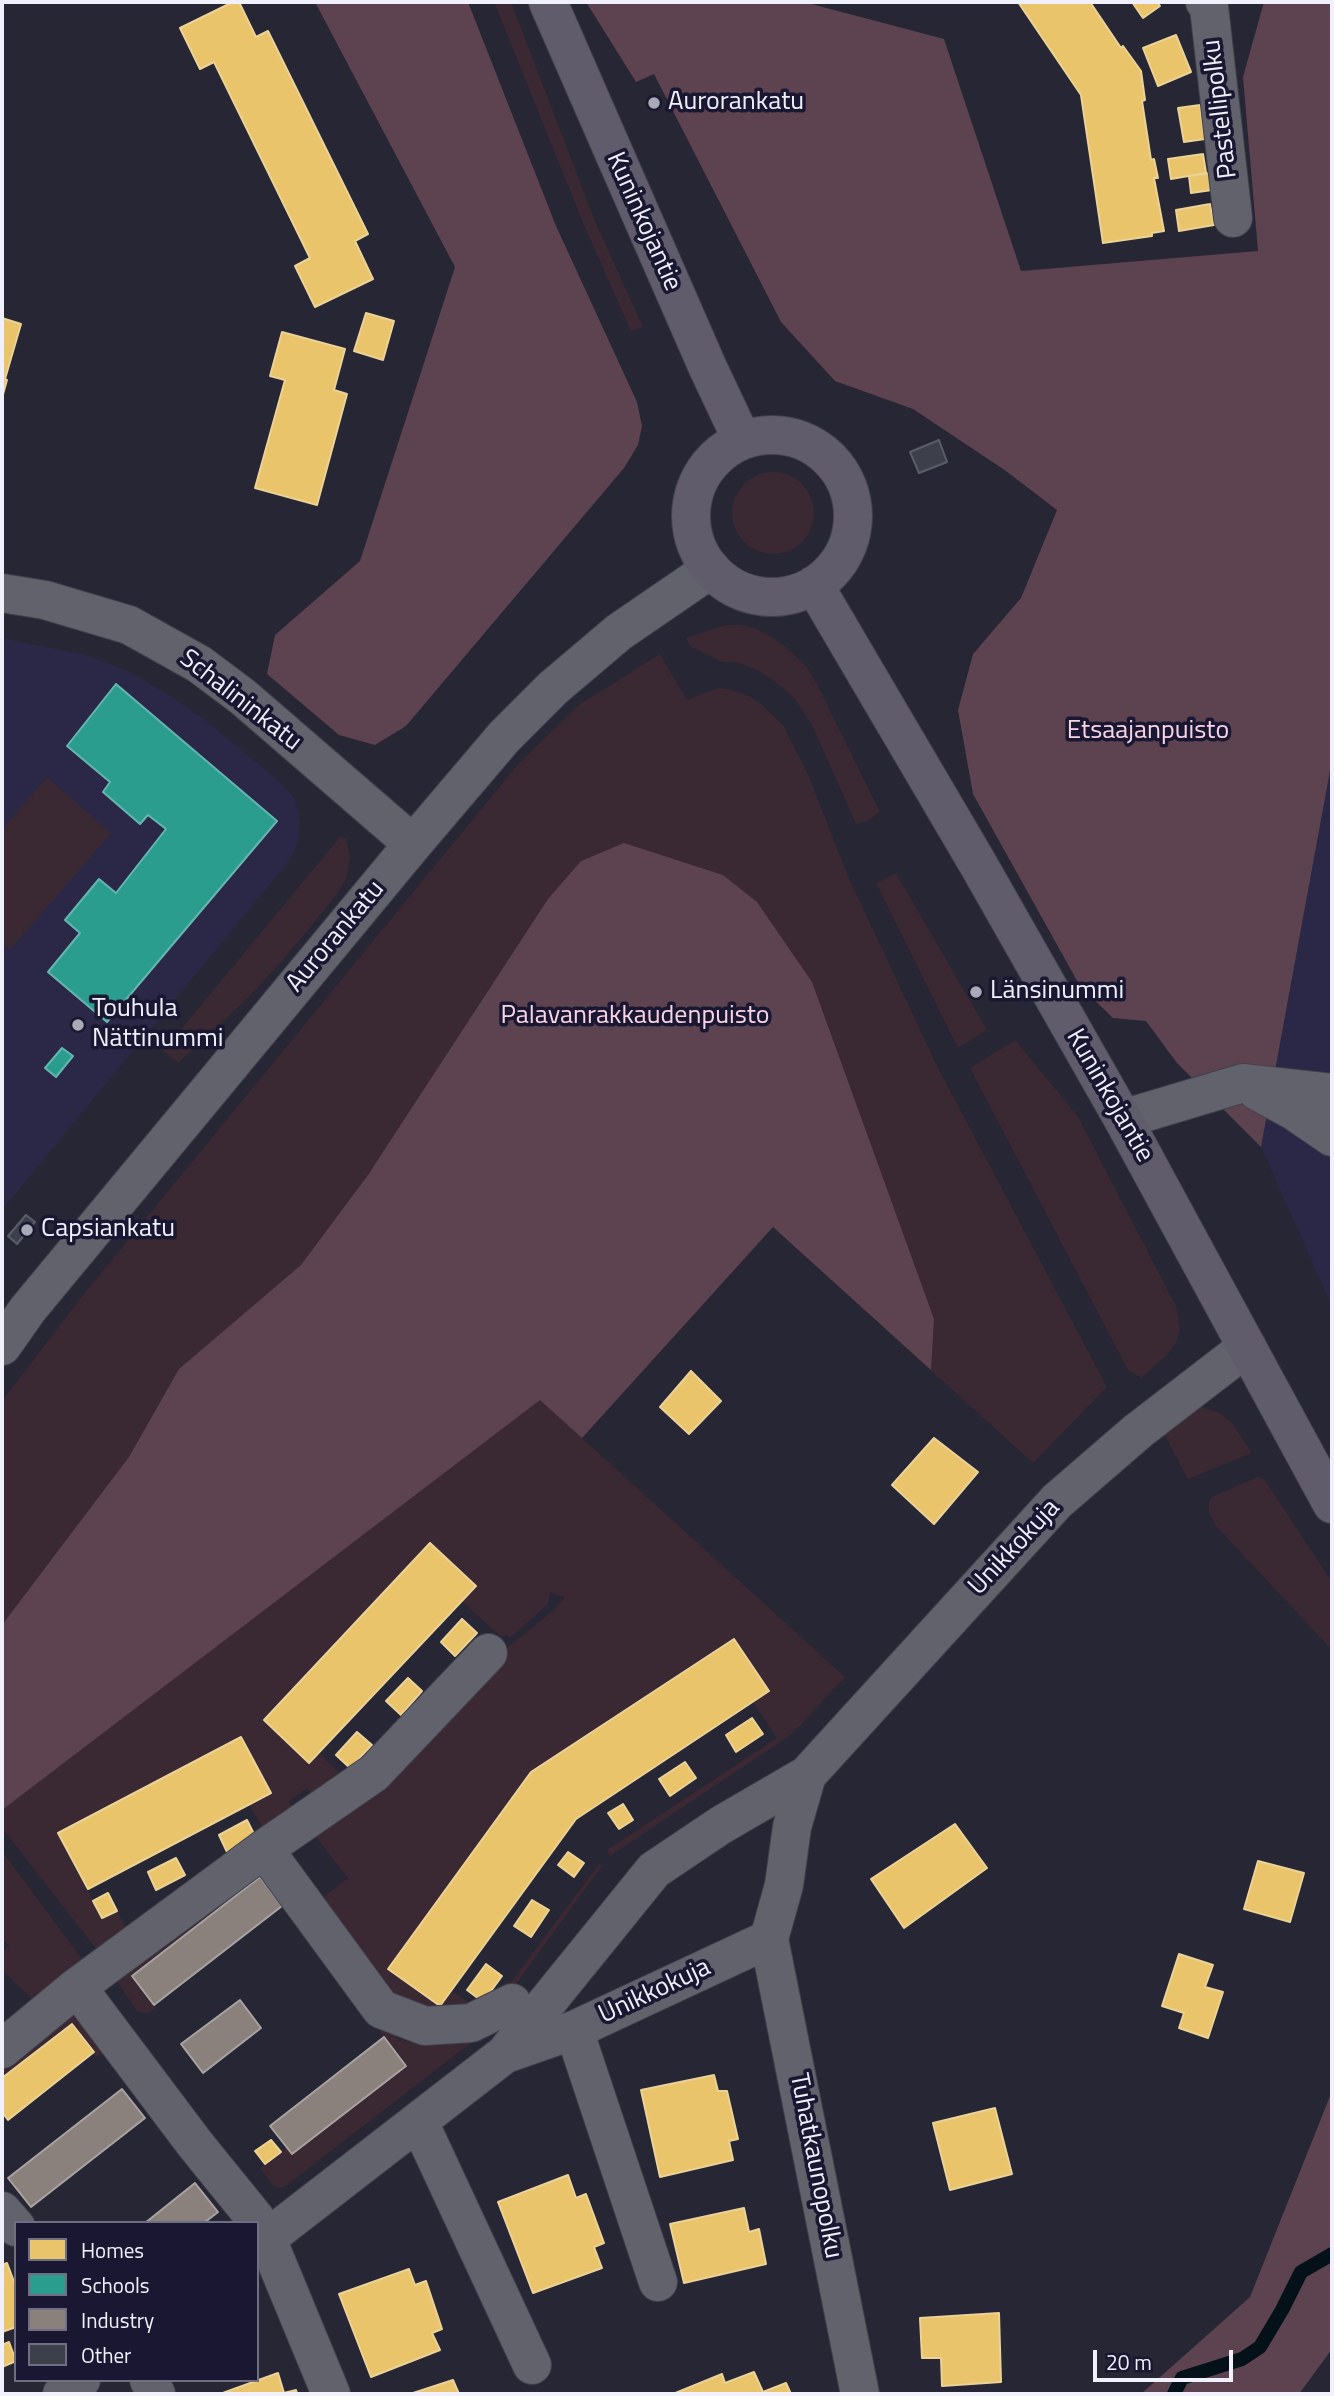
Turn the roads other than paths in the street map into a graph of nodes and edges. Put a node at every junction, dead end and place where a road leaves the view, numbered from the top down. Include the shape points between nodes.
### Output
1 (548, 2) edge
2 (1205, 2) edge
3 (1233, 218) dead end
4 (742, 440) junction
5 (711, 569) junction
6 (814, 585) junction
7 (2, 593) edge
8 (412, 844) junction
9 (1243, 1083) junction
10 (1332, 1093) edge
11 (1123, 1119) junction
12 (1332, 1137) edge
13 (2, 1346) edge
14 (1247, 1346) junction
15 (1332, 1504) edge
16 (488, 1653) dead end
17 (807, 1775) junction
18 (721, 1825) junction
19 (264, 1849) junction
20 (787, 1861) junction
21 (769, 1938) junction
22 (77, 1987) junction
23 (512, 2003) dead end
24 (573, 2030) junction
25 (2, 2049) edge
26 (505, 2054) junction
27 (419, 2122) junction
28 (2, 2211) edge
29 (256, 2221) edge
30 (14, 2225) edge
31 (262, 2243) edge
32 (658, 2282) dead end
33 (532, 2365) dead end
34 (78, 2382) edge
35 (62, 2394) edge
36 (331, 2394) edge
37 (860, 2394) edge

1 - 4 main road, Kuninkojantie
2 - 3 street, Pastellipolku
4 - 5 main road via 723,451 696,485 692,530
4 - 6 main road via 764,435 807,442 825,454 845,482 853,513 851,535 830,573
5 - 6 main road via 747,593 769,597 791,595
5 - 8 street, Aurorankatu via 619,632 554,688 504,737
6 - 11 main road, Kuninkojantie
7 - 8 street, Schalininkatu via 45,600 130,625 199,664
8 - 13 street, Aurorankatu
9 - 10 street
9 - 11 street
9 - 12 street
11 - 14 main road, Kuninkojantie
14 - 15 main road, Kuninkojantie
14 - 17 street, Unikkokuja via 1057,1501
16 - 19 street via 374,1773
17 - 18 street, Unikkokuja
17 - 20 street, Unikkokuja
18 - 20 street via 746,1823 759,1828 772,1836
18 - 26 street, Unikkokuja via 654,1870
19 - 22 street
19 - 23 street via 381,2009 425,2026 471,2023
20 - 21 street, Unikkokuja
21 - 24 street, Unikkokuja
21 - 37 street, Tuhatkaunopolku
22 - 25 street
22 - 29 street
24 - 26 street, Unikkokuja
24 - 32 street
26 - 27 street, Unikkokuja
27 - 31 street, Unikkokuja
27 - 33 street
28 - 30 street
31 - 36 street
34 - 35 street

